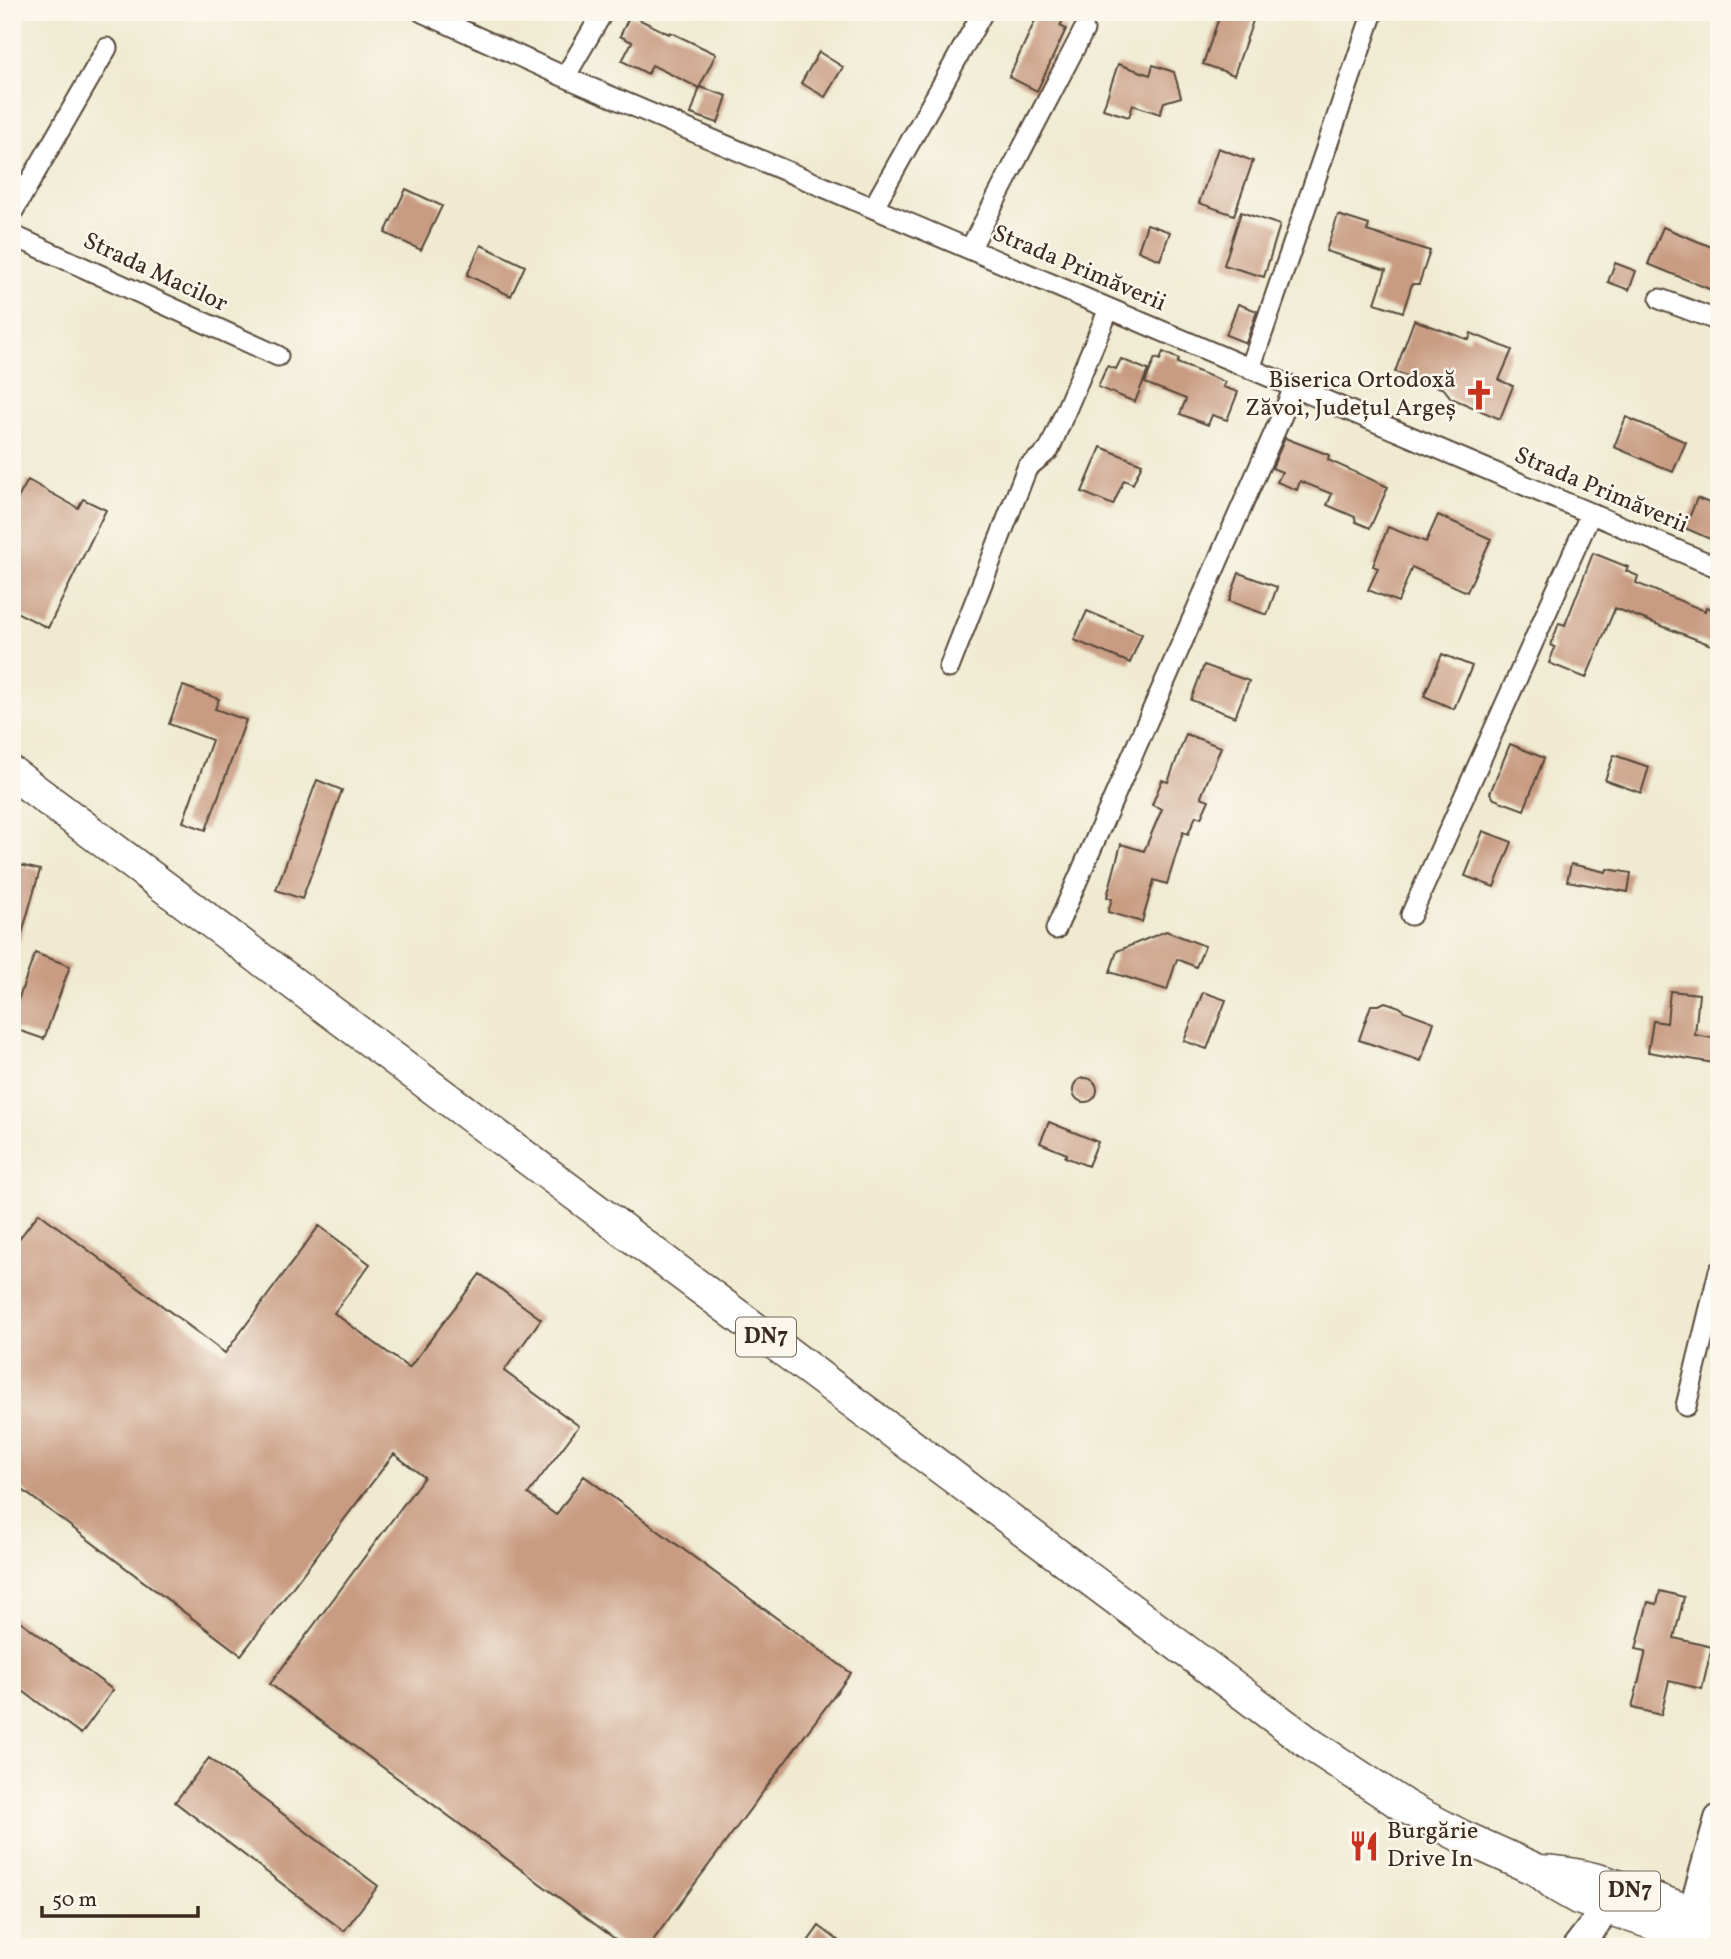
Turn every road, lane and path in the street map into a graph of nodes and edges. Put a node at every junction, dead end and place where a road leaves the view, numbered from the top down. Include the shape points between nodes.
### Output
1 (422, 12) edge
2 (603, 12) edge
3 (983, 12) edge
4 (1373, 12) edge
5 (1084, 30) dead end
6 (107, 48) dead end
7 (565, 77) junction
8 (873, 208) junction
9 (12, 213) edge
10 (12, 234) edge
11 (970, 249) junction
12 (1660, 299) dead end
13 (1109, 309) junction
14 (1719, 321) edge
15 (278, 356) dead end
16 (1250, 369) junction
17 (1294, 388) junction
18 (1591, 513) junction
19 (1719, 568) edge
20 (949, 668) dead end
21 (12, 773) edge
22 (1411, 915) dead end
23 (1056, 929) dead end
24 (1719, 1271) edge
25 (1686, 1406) dead end
26 (1719, 1819) edge
27 (1710, 1886) edge
28 (1612, 1898) junction
29 (1700, 1923) edge
30 (1577, 1947) edge
31 (1717, 1947) edge

1 - 7 street, Strada Primăverii
2 - 7 street
3 - 8 street
4 - 16 street
5 - 11 street
6 - 9 street
7 - 8 street, Strada Primăverii
8 - 11 street, Strada Primăverii
10 - 15 street, Strada Macilor
11 - 13 street, Strada Primăverii
12 - 14 street
13 - 16 street, Strada Primăverii
13 - 20 street via 1049,450 1027,468
16 - 17 street, Strada Primăverii
17 - 18 street, Strada Primăverii
17 - 23 street
18 - 19 street, Strada Primăverii
18 - 22 street
21 - 28 main road, DN7 via 1313,1746 1406,1807 1539,1871 1578,1898
24 - 25 street
26 - 27 street
27 - 29 street
28 - 29 main road, DN7
28 - 30 street
29 - 31 main road, DN7

